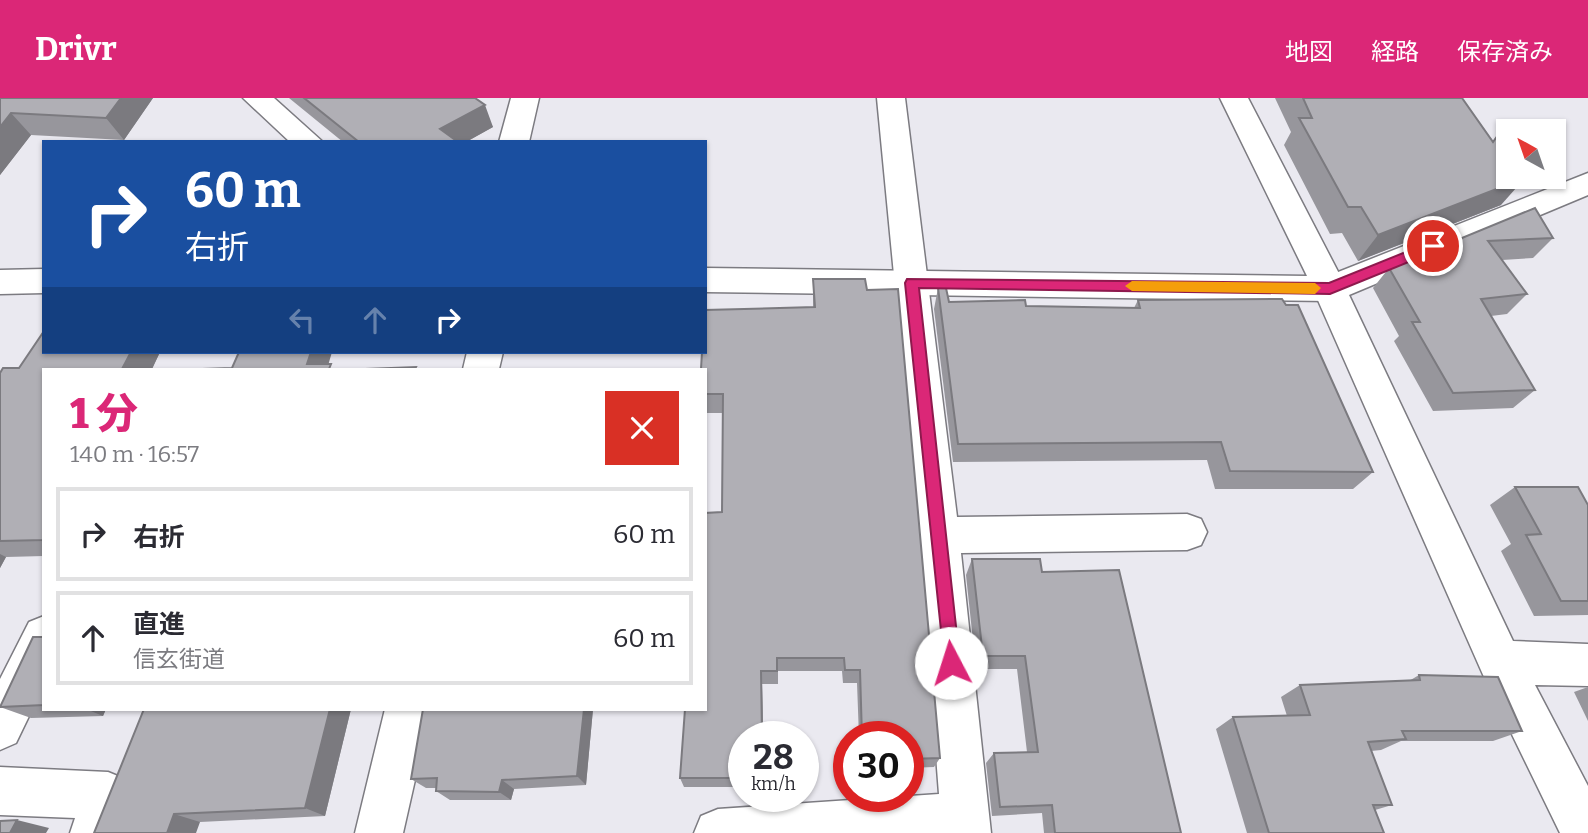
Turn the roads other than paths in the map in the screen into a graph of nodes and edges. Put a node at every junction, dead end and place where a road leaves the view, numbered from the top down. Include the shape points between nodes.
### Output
1 (257, 98) edge
2 (525, 98) edge
3 (891, 98) edge
4 (1234, 98) edge
5 (306, 140) edge
6 (514, 140) edge
7 (1588, 183) edge
8 (42, 281) edge
9 (707, 281) edge
10 (0, 282) edge
11 (912, 283) junction
12 (1330, 289) junction
13 (1187, 532) dead end
14 (939, 535) junction
15 (42, 641) edge
16 (1500, 663) junction
17 (1588, 665) edge
18 (408, 711) edge
19 (0, 727) edge
20 (0, 791) edge
21 (966, 825) edge
22 (94, 833) edge
23 (379, 833) edge
24 (718, 833) edge
25 (1586, 833) edge

1 - 5 street
2 - 6 street
3 - 11 street
4 - 12 street
7 - 12 street
8 - 10 street
9 - 11 street
11 - 12 street
11 - 14 street
12 - 16 street
13 - 14 street
14 - 21 street
15 - 19 street
16 - 17 street
16 - 25 street
18 - 23 street
20 - 22 street via 108,796
21 - 24 street

